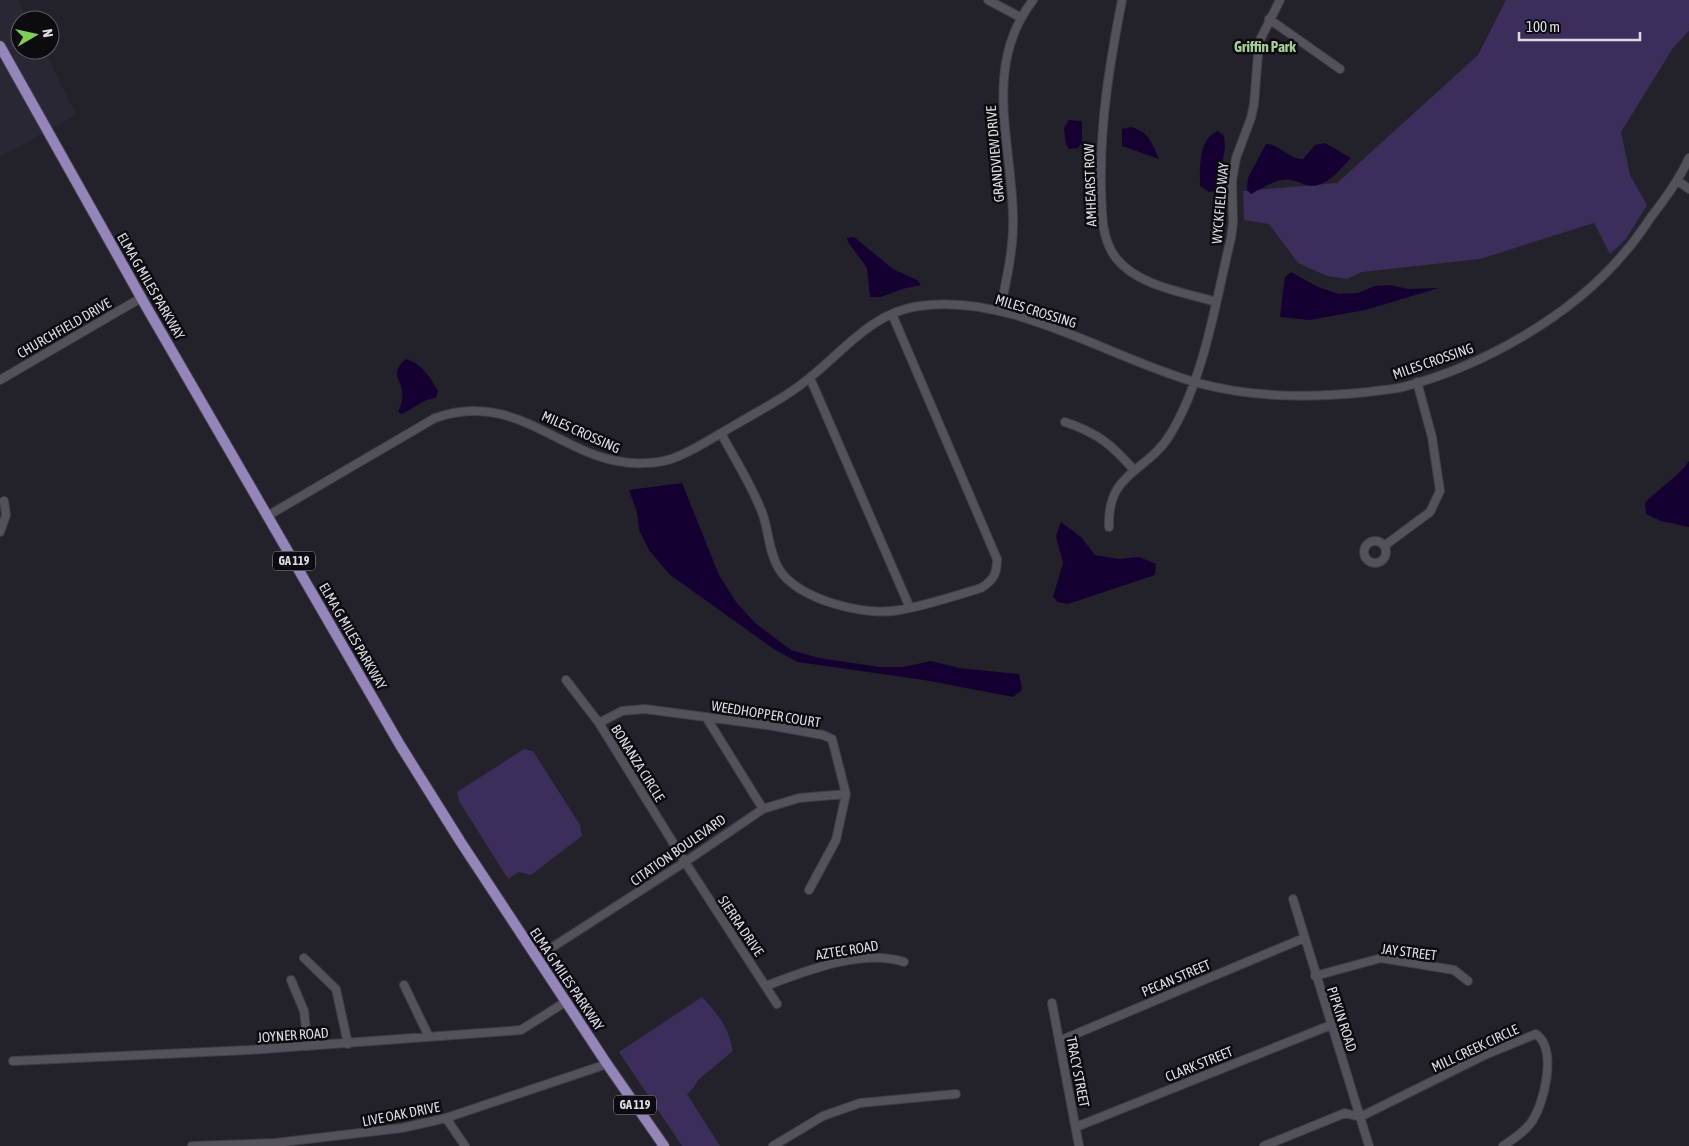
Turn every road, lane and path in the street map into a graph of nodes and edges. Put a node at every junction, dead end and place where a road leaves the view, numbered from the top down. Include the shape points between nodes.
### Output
1 (988, 0) edge
2 (1032, 0) edge
3 (1122, 0) edge
4 (1280, 0) edge
5 (1020, 17) junction
6 (1269, 20) junction
7 (0, 46) edge
8 (1340, 69) dead end
9 (1689, 158) edge
10 (1678, 181) junction
11 (1689, 189) edge
12 (141, 298) junction
13 (1216, 302) junction
14 (1000, 312) junction
15 (892, 314) junction
16 (810, 378) junction
17 (0, 380) edge
18 (1195, 382) junction
19 (1417, 382) junction
20 (1065, 422) dead end
21 (721, 433) junction
22 (1134, 470) junction
23 (4, 501) dead end
24 (269, 515) junction
25 (1109, 527) dead end
26 (0, 532) edge
27 (1384, 546) dead end
28 (910, 608) junction
29 (566, 680) dead end
30 (706, 717) junction
31 (599, 723) junction
32 (846, 794) junction
33 (762, 809) junction
34 (685, 862) junction
35 (809, 890) dead end
36 (1293, 899) dead end
37 (1304, 938) junction
38 (536, 957) junction
39 (304, 958) dead end
40 (904, 962) dead end
41 (1315, 976) junction
42 (292, 980) dead end
43 (1468, 981) dead end
44 (404, 985) dead end
45 (766, 986) junction
46 (567, 1001) junction
47 (1052, 1003) dead end
48 (777, 1004) dead end
49 (1331, 1025) junction
50 (429, 1037) junction
51 (1059, 1041) junction
52 (348, 1044) junction
53 (308, 1046) junction
54 (12, 1060) dead end
55 (607, 1064) junction
56 (956, 1094) dead end
57 (1360, 1117) junction
58 (446, 1118) junction
59 (1076, 1127) junction
60 (323, 1139) junction
61 (192, 1146) edge
62 (327, 1146) edge
63 (465, 1146) edge
64 (664, 1146) edge
65 (773, 1146) edge
66 (1079, 1146) edge
67 (1264, 1146) edge
68 (1369, 1146) edge
69 (1503, 1146) edge

1 - 5 street
2 - 5 street, GRANDVIEW DRIVE
3 - 13 street, AMHEARST ROW via 1101,126 1103,227 1108,245 1116,258 1134,273 1158,285
4 - 6 street, WYCKFIELD WAY
5 - 14 street, GRANDVIEW DRIVE via 1008,51 1002,90 1014,219
6 - 8 street
6 - 13 street, WYCKFIELD WAY via 1259,42 1251,118 1236,158 1232,181 1233,223
7 - 12 main road, ELMA G MILES PARKWAY / GA 119
9 - 10 street, MILES CROSSING
10 - 11 street
10 - 19 street, MILES CROSSING via 1624,253 1586,291 1522,338 1470,364
12 - 17 street, CHURCHFIELD DRIVE
12 - 24 main road, ELMA G MILES PARKWAY / GA 119
13 - 18 street, WYCKFIELD WAY
14 - 15 street, MILES CROSSING via 931,304
14 - 18 street, MILES CROSSING via 1066,332 1153,369
15 - 16 street, MILES CROSSING via 871,324
15 - 28 street via 997,559 997,572 991,582 981,588
16 - 21 street, MILES CROSSING
16 - 28 street
18 - 19 street, MILES CROSSING via 1291,397 1402,388
18 - 22 street, WYCKFIELD WAY via 1170,436
19 - 27 street via 1432,437 1440,491 1430,512
20 - 22 street via 1096,434 1113,446
21 - 24 street, MILES CROSSING via 664,461 621,464 511,416 488,411 450,413 416,429
21 - 28 street via 758,502 776,563 792,584 823,600 851,607 891,612
22 - 25 street, WYCKFIELD WAY via 1113,494 1108,511
23 - 26 street via 6,515
24 - 38 main road, ELMA G MILES PARKWAY / GA 119 via 432,798
29 - 31 street, BONANZA CIRCLE
30 - 31 street, WEEDHOPPER COURT via 634,709 622,711
30 - 32 street, WEEDHOPPER COURT via 824,735 832,739
30 - 33 street
31 - 34 street, BONANZA CIRCLE
32 - 33 street, CITATION BOULEVARD via 799,798
32 - 35 street, WEEDHOPPER COURT via 836,840
33 - 34 street, CITATION BOULEVARD
34 - 38 street, CITATION BOULEVARD
34 - 45 street, SIERRA DRIVE
36 - 37 street, PIPKIN ROAD
37 - 41 street, PIPKIN ROAD
37 - 51 street, PECAN STREET
38 - 46 main road, ELMA G MILES PARKWAY / GA 119
39 - 52 street via 336,989
40 - 45 street, AZTEC ROAD via 888,956 816,967
41 - 43 street, JAY STREET via 1381,958 1454,970
41 - 49 street, PIPKIN ROAD
42 - 53 street via 304,1011
44 - 50 street
45 - 48 street, SIERRA DRIVE
46 - 50 street, JOYNER ROAD via 521,1030
46 - 55 main road, ELMA G MILES PARKWAY / GA 119
47 - 51 street, TRACY STREET
49 - 57 street, PIPKIN ROAD
49 - 59 street, CLARK STREET
50 - 52 street, JOYNER ROAD
51 - 59 street, TRACY STREET
52 - 53 street, JOYNER ROAD
53 - 54 street, JOYNER ROAD
55 - 58 street, LIVE OAK DRIVE
55 - 64 main road, ELMA G MILES PARKWAY / GA 119
56 - 65 street via 860,1103 823,1116
57 - 67 street via 1345,1113
57 - 68 street, PIPKIN ROAD
57 - 69 street, MILL CREEK CIRCLE via 1487,1054 1536,1034 1545,1045 1548,1057 1543,1092 1530,1124
58 - 60 street, LIVE OAK DRIVE
58 - 63 street
59 - 66 street, TRACY STREET
60 - 61 street, LIVE OAK DRIVE
60 - 62 street

